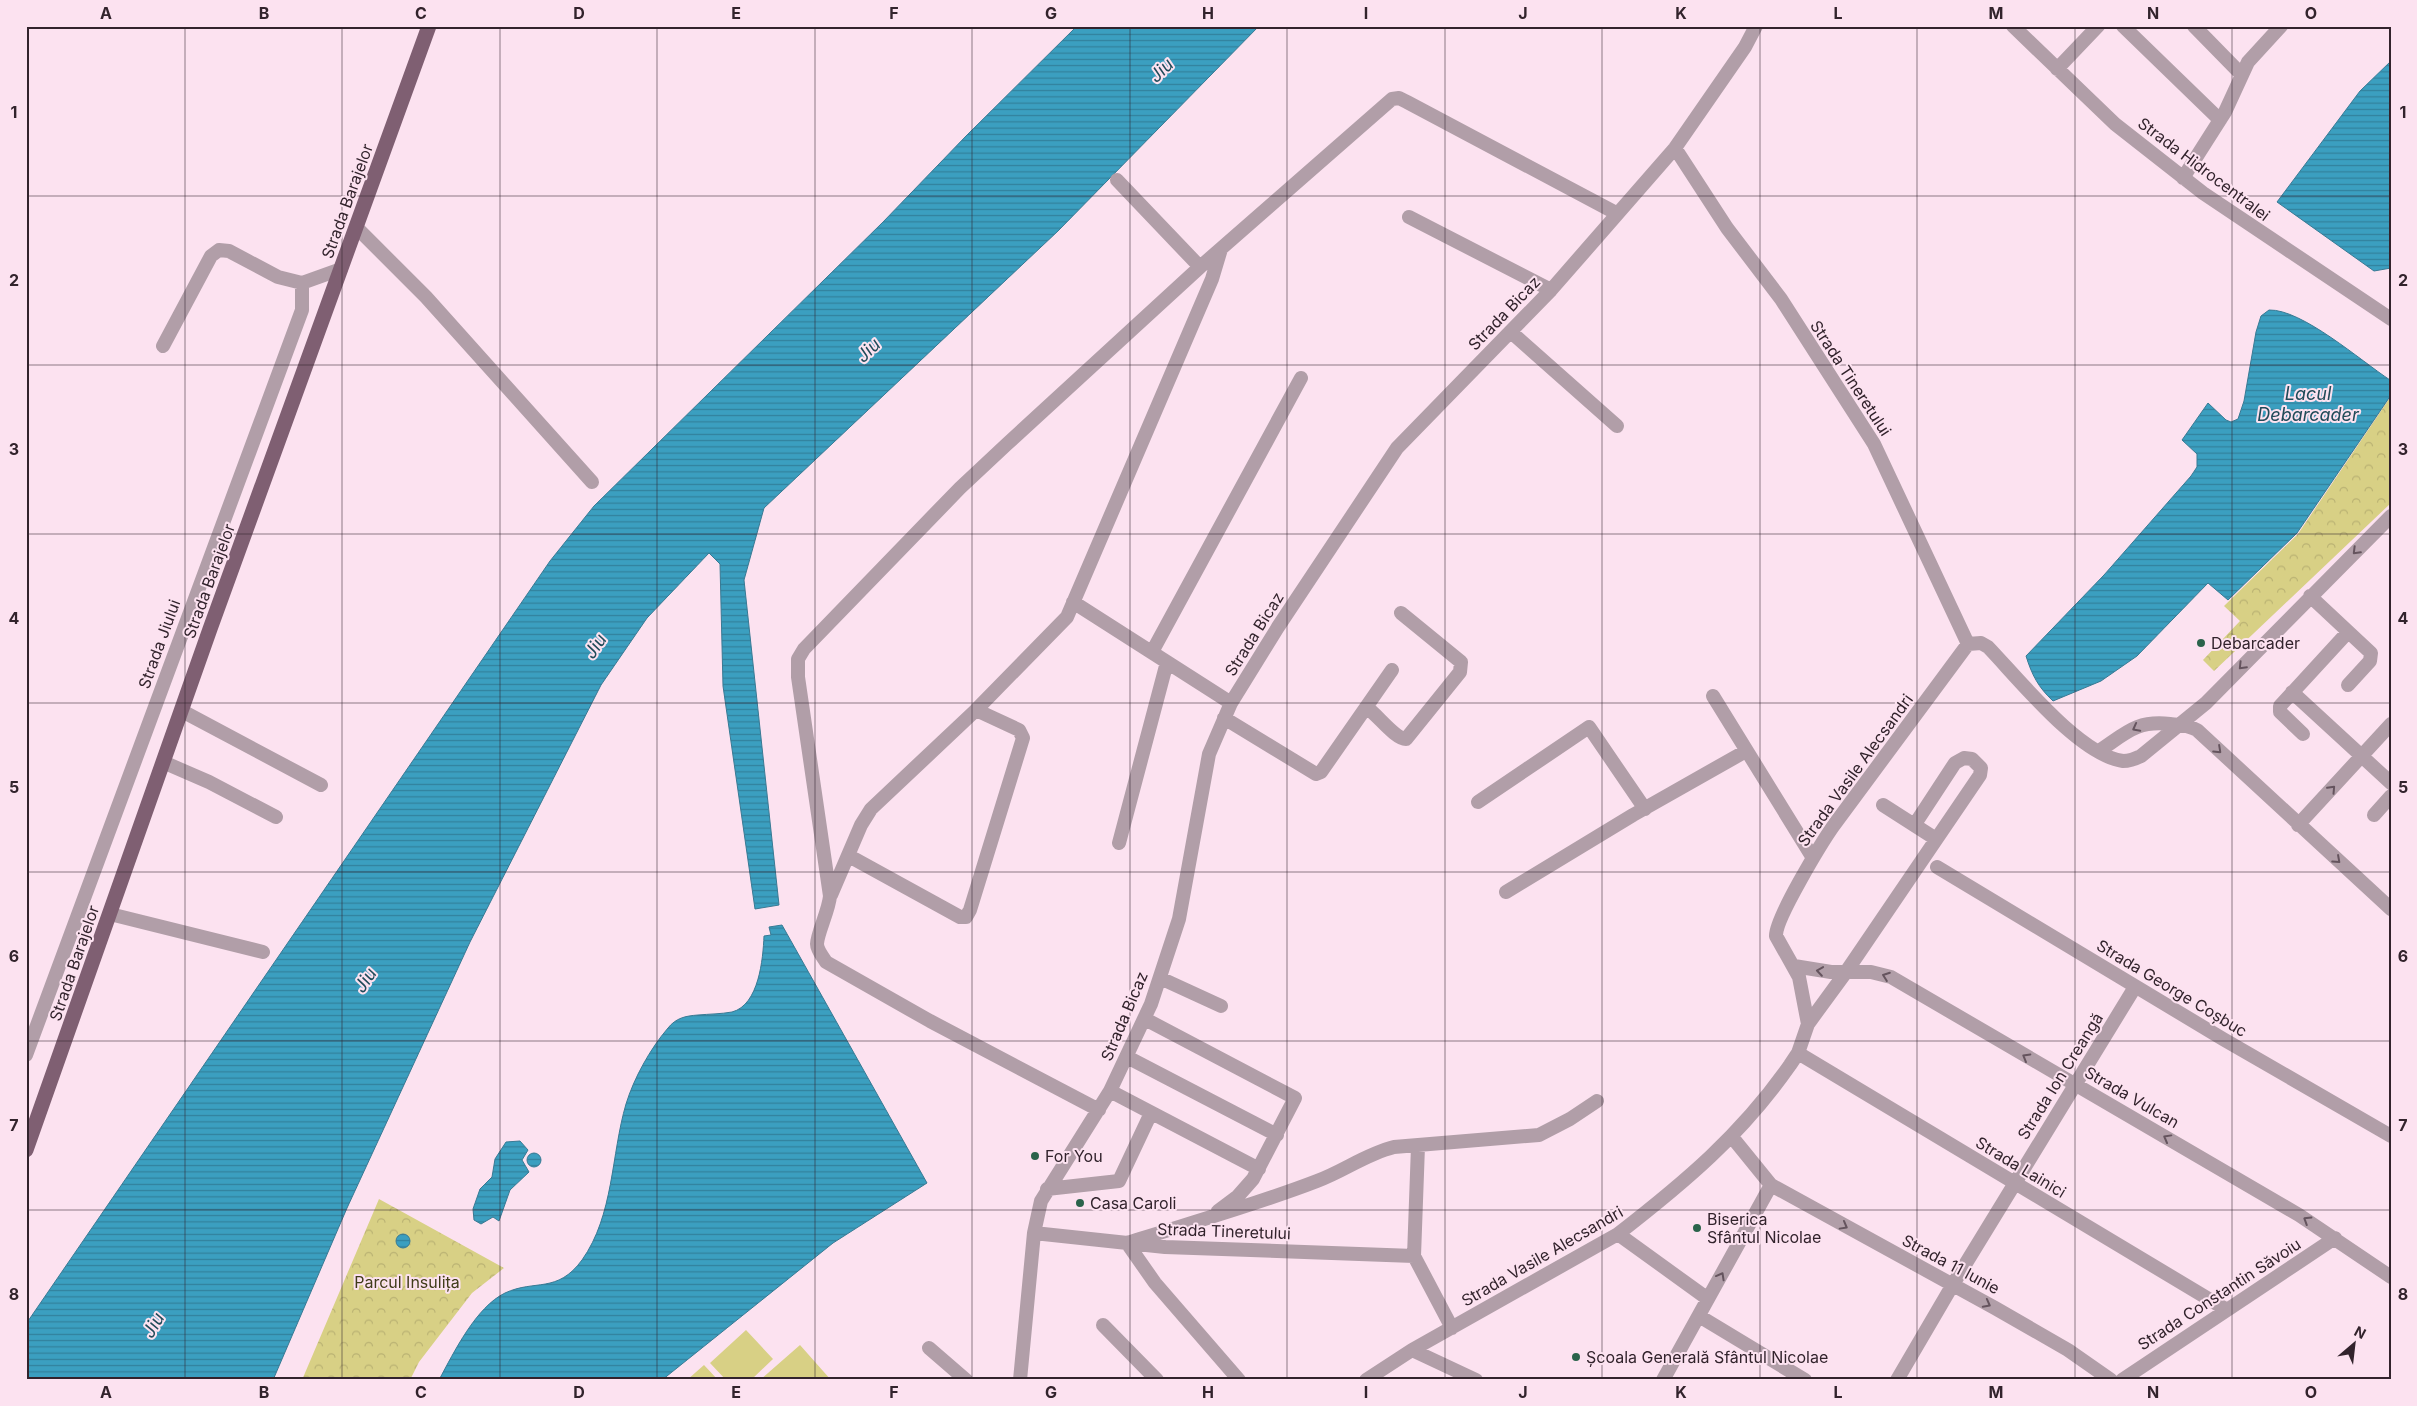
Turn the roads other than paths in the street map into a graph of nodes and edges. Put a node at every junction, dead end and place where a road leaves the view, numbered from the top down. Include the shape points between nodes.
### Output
1 (429, 26) edge
2 (1756, 26) edge
3 (2013, 26) edge
4 (2098, 26) edge
5 (2123, 26) edge
6 (2194, 26) edge
7 (2281, 26) edge
8 (2057, 69) junction
9 (2241, 74) junction
10 (2220, 120) junction
11 (1675, 148) junction
12 (2183, 178) junction
13 (1117, 180) dead end
14 (1616, 213) junction
15 (1409, 217) dead end
16 (356, 227) junction
17 (1221, 249) junction
18 (1200, 267) junction
19 (341, 269) junction
20 (302, 283) junction
21 (1551, 290) junction
22 (2391, 319) edge
23 (1511, 332) junction
24 (163, 346) dead end
25 (1301, 378) dead end
26 (1617, 426) dead end
27 (592, 482) dead end
28 (2391, 516) edge
29 (2310, 596) junction
30 (1073, 602) junction
31 (1402, 613) dead end
32 (2348, 632) junction
33 (1968, 644) junction
34 (1152, 652) junction
35 (1167, 662) junction
36 (1392, 670) dead end
37 (2348, 685) dead end
38 (2292, 692) junction
39 (1712, 696) dead end
40 (1231, 703) junction
41 (1366, 706) junction
42 (976, 710) junction
43 (182, 711) junction
44 (1224, 718) junction
45 (2391, 724) edge
46 (2178, 725) junction
47 (2303, 734) dead end
48 (1746, 751) junction
49 (2099, 751) junction
50 (2362, 756) junction
51 (163, 762) junction
52 (2391, 783) edge
53 (321, 786) dead end
54 (2391, 796) edge
55 (1478, 802) dead end
56 (1883, 805) dead end
57 (1644, 809) junction
58 (2374, 815) dead end
59 (276, 818) dead end
60 (1915, 824) junction
61 (2298, 825) junction
62 (1936, 839) junction
63 (1119, 843) dead end
64 (849, 856) junction
65 (1812, 858) junction
66 (1937, 867) dead end
67 (1506, 892) dead end
68 (830, 896) junction
69 (2391, 909) edge
70 (110, 914) junction
71 (263, 952) dead end
72 (1794, 966) junction
73 (1846, 972) junction
74 (1160, 978) junction
75 (2135, 986) junction
76 (1221, 1006) dead end
77 (1145, 1019) junction
78 (1808, 1024) junction
79 (1798, 1053) junction
80 (26, 1055) edge
81 (1126, 1057) junction
82 (2075, 1085) junction
83 (1110, 1091) junction
84 (1597, 1101) dead end
85 (1099, 1110) junction
86 (1152, 1113) junction
87 (1277, 1135) junction
88 (2391, 1136) edge
89 (1732, 1137) junction
90 (1418, 1146) junction
91 (26, 1150) edge
92 (1259, 1169) junction
93 (2014, 1183) junction
94 (1771, 1185) junction
95 (1047, 1189) junction
96 (1208, 1219) junction
97 (1034, 1233) junction
98 (1618, 1234) junction
99 (2335, 1238) junction
100 (1127, 1243) junction
101 (1414, 1256) junction
102 (2391, 1278) edge
103 (1952, 1286) junction
104 (1708, 1299) junction
105 (2227, 1310) junction
106 (1698, 1316) junction
107 (1102, 1325) dead end
108 (1452, 1328) junction
109 (929, 1348) dead end
110 (1412, 1350) junction
111 (966, 1380) edge
112 (1020, 1380) edge
113 (1156, 1380) edge
114 (1239, 1380) edge
115 (1366, 1380) edge
116 (1476, 1380) edge
117 (1663, 1380) edge
118 (1805, 1380) edge
119 (1897, 1380) edge
120 (2111, 1380) edge
121 (2122, 1380) edge

1 - 16 main road, Strada Barajelor
2 - 11 street, Strada Bicaz
3 - 8 street, Strada Hidrocentralei
4 - 8 street
5 - 10 street
6 - 9 street
7 - 9 street
8 - 12 street, Strada Hidrocentralei via 2115,124
9 - 10 street
10 - 12 street
11 - 14 street, Strada Bicaz
11 - 33 street, Strada Tineretului via 1727,228 1780,299 1874,444
12 - 22 street, Strada Hidrocentralei
13 - 18 street
14 - 17 street via 1399,98 1384,104
14 - 21 street, Strada Bicaz
15 - 21 street
16 - 19 main road, Strada Barajelor
16 - 27 street via 426,297
17 - 18 street
17 - 30 street via 1212,279
18 - 68 street via 960,488 804,649 798,659
19 - 20 street
19 - 43 main road, Strada Barajelor
20 - 24 street via 278,276 229,251 219,250 211,256
20 - 80 street, Strada Jiului via 302,310
21 - 23 street, Strada Bicaz
23 - 26 street
23 - 40 street, Strada Bicaz via 1384,465
25 - 34 street
28 -> 29 street
29 - 32 street
29 -> 46 street via 2206,703
30 - 34 street
30 - 42 street via 1062,624
31 - 41 street via 1461,662 1460,672 1406,739 1395,735
32 - 37 street via 2371,653 2371,657
32 - 38 street
33 - 49 street via 1981,643 1988,647 2065,728
33 - 65 street, Strada Vasile Alecsandri
34 - 35 street
35 - 40 street
35 - 63 street
36 - 41 street
38 - 47 street via 2278,709
38 - 50 street
39 - 48 street
40 - 44 street, Strada Bicaz
41 - 44 street via 1321,772 1316,774
42 - 64 street via 871,810 861,825
42 - 64 street via 1019,730 1023,738 966,917 960,917
43 - 51 main road, Strada Barajelor
43 - 53 street
44 - 74 street, Strada Bicaz via 1210,754 1179,919
45 - 50 street
46 -> 49 street via 2148,722
46 - 49 street via 2141,756 2124,761
46 -> 61 street via 2196,730
48 - 57 street
48 - 65 street
50 - 52 street
61 -> 50 street
51 - 59 street
51 - 70 main road, Strada Barajelor
54 - 58 street
55 - 57 street via 1589,727
56 - 60 street
57 - 67 street
60 - 62 street
60 - 62 street, Strada Vasile Alecsandri via 1955,763 1964,758 1972,759 1982,768 1980,775
61 -> 69 street
62 - 73 street, Strada Vasile Alecsandri
64 - 68 street
65 - 72 street, Strada Vasile Alecsandri via 1776,932 1782,949
66 - 75 street, Strada George Coșbuc
68 - 85 street via 817,944 826,962
70 - 71 street
70 - 91 main road, Strada Barajelor
73 -> 72 street
72 - 78 street, Strada Vasile Alecsandri via 1802,986
73 - 78 street, Strada Vasile Alecsandri
82 -> 73 street, Strada Vulcan via 1891,977 1871,972
74 - 76 street
74 - 77 street, Strada Bicaz
75 - 82 street, Strada Ion Creangă
75 - 88 street, Strada George Coșbuc
77 - 81 street, Strada Bicaz
77 - 87 street via 1295,1098
78 - 79 street, Strada Vasile Alecsandri
79 - 89 street, Strada Vasile Alecsandri
79 - 93 street, Strada Lainici
81 - 83 street, Strada Bicaz
81 - 87 street
82 - 93 street, Strada Ion Creangă
99 -> 82 street, Strada Vulcan
83 - 85 street, Strada Bicaz
83 - 86 street
84 - 90 street via 1539,1135
85 - 95 street, Strada Bicaz
86 - 92 street
86 - 95 street via 1119,1182
87 - 92 street
89 - 94 street, Strada 11 Iunie
89 - 98 street, Strada Vasile Alecsandri via 1695,1172
90 - 96 street via 1381,1150 1317,1181
90 - 101 street
92 - 96 street via 1243,1191
93 - 103 street, Strada Ion Creangă
93 - 105 street, Strada Lainici
94 -> 103 street, Strada 11 Iunie
104 -> 94 street
95 - 97 street, Strada Bicaz via 1041,1200
96 - 100 street
97 - 100 street, Strada Tineretului
97 - 112 street, Strada Bicaz
98 - 104 street
98 - 108 street, Strada Vasile Alecsandri
99 - 102 street, Strada Vulcan
99 - 105 street, Strada Constantin Săvoiu
100 - 101 street, Strada Tineretului
100 - 114 street via 1155,1283
101 - 108 street
103 - 119 street, Strada Ion Creangă
103 -> 120 street, Strada 11 Iunie via 2068,1350
104 - 106 street
105 - 121 street, Strada Constantin Săvoiu
106 - 117 street
106 - 118 street
107 - 113 street
108 - 110 street, Strada Vasile Alecsandri
109 - 111 street
110 - 115 street, Strada Vasile Alecsandri
110 - 116 street

